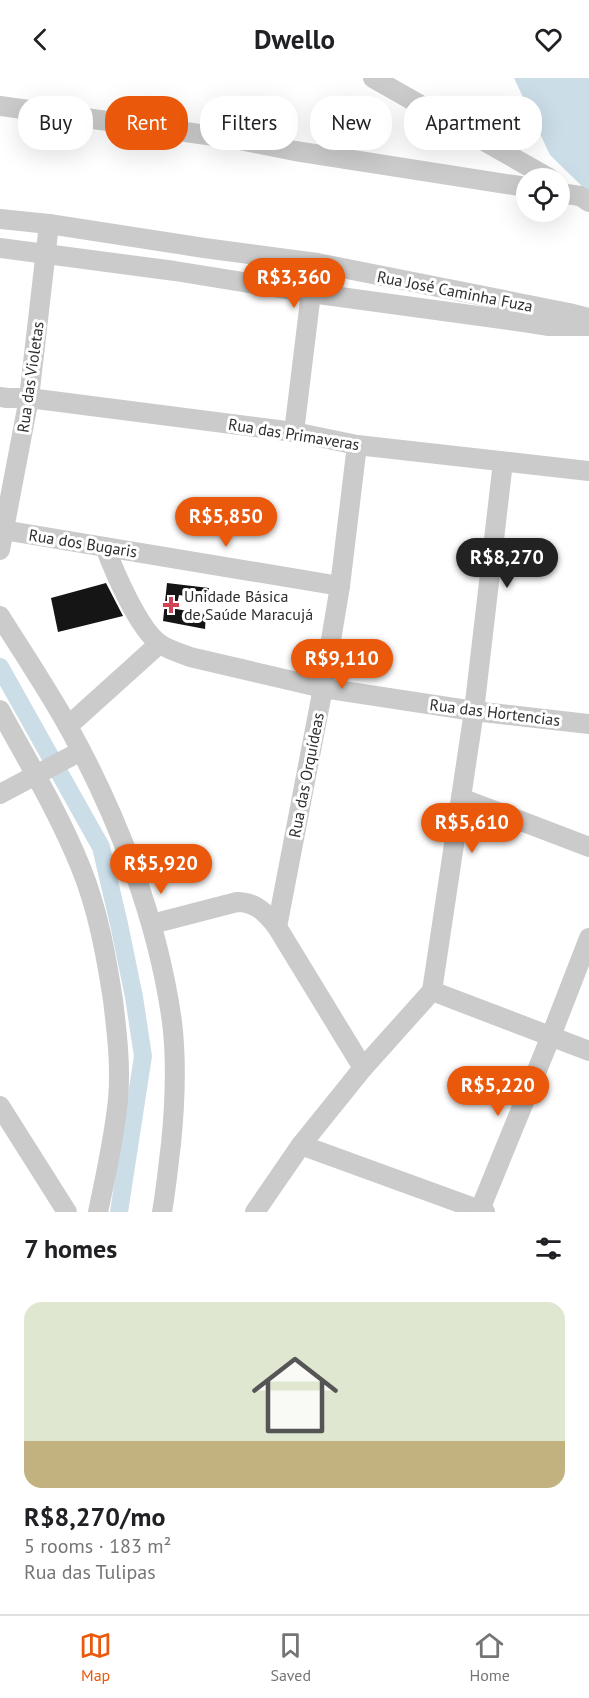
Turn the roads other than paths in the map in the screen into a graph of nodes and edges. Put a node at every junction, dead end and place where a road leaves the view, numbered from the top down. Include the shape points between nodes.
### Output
1 (373, 78) edge
2 (0, 106) edge
3 (531, 168) edge
4 (516, 185) edge
5 (570, 191) edge
6 (584, 199) edge
7 (0, 219) edge
8 (49, 224) junction
9 (0, 248) edge
10 (46, 254) junction
11 (317, 263) junction
12 (311, 293) junction
13 (589, 318) edge
14 (589, 326) edge
15 (29, 398) junction
16 (2, 400) edge
17 (294, 432) junction
18 (357, 445) junction
19 (503, 462) junction
20 (589, 471) edge
21 (3, 530) junction
22 (105, 547) junction
23 (0, 550) edge
24 (340, 586) junction
25 (0, 616) edge
26 (159, 644) junction
27 (323, 688) junction
28 (0, 710) edge
29 (474, 711) junction
30 (589, 724) edge
31 (68, 726) junction
32 (58, 762) junction
33 (0, 794) edge
34 (461, 798) junction
35 (589, 847) edge
36 (152, 924) junction
37 (277, 927) junction
38 (589, 938) edge
39 (432, 991) junction
40 (551, 1036) junction
41 (589, 1051) edge
42 (363, 1068) junction
43 (0, 1106) edge
44 (301, 1144) junction
45 (481, 1211) edge
46 (67, 1212) edge
47 (98, 1212) edge
48 (162, 1212) edge
49 (255, 1212) edge

1 - 3 street
2 - 4 street via 236,139
5 - 6 street
7 - 8 street, Rua José Caminha Fuza
8 - 10 street, Rua das Violetas
8 - 11 street, Rua José Caminha Fuza
9 - 10 street, Rua José Caminha Fuza
10 - 12 street, Rua José Caminha Fuza
10 - 15 street, Rua das Violetas
11 - 12 street
11 - 13 street, Rua José Caminha Fuza
12 - 14 street, Rua José Caminha Fuza via 549,326
12 - 17 street
15 - 16 street, Rua das Primaveras
15 - 17 street, Rua das Primaveras
15 - 21 street, Rua das Violetas
17 - 18 street, Rua das Primaveras
18 - 19 street, Rua das Primaveras
18 - 24 street, Rua das Orquídeas
19 - 20 street, Rua das Primaveras
19 - 29 street
21 - 22 street, Rua dos Bugaris
21 - 23 street, Rua das Violetas
22 - 24 street, Rua dos Bugaris
22 - 26 street via 131,604
24 - 27 street, Rua das Orquídeas
25 - 31 street
26 - 27 street, Rua das Hortencias via 190,657
26 - 31 street
27 - 29 street, Rua das Hortencias
27 - 37 street, Rua das Orquídeas
28 - 32 street
29 - 30 street, Rua das Hortencias
29 - 34 street
31 - 32 street
32 - 33 street
32 - 36 street via 102,793
32 - 47 street via 69,839 93,903 107,960 118,1038 115,1129
34 - 35 street
34 - 39 street
36 - 37 street via 243,902 261,910
36 - 48 street via 172,1022 175,1062 174,1114
37 - 42 street
38 - 40 street
39 - 40 street
39 - 42 street
40 - 41 street
40 - 45 street
42 - 44 street
43 - 46 street
44 - 45 street
44 - 49 street

